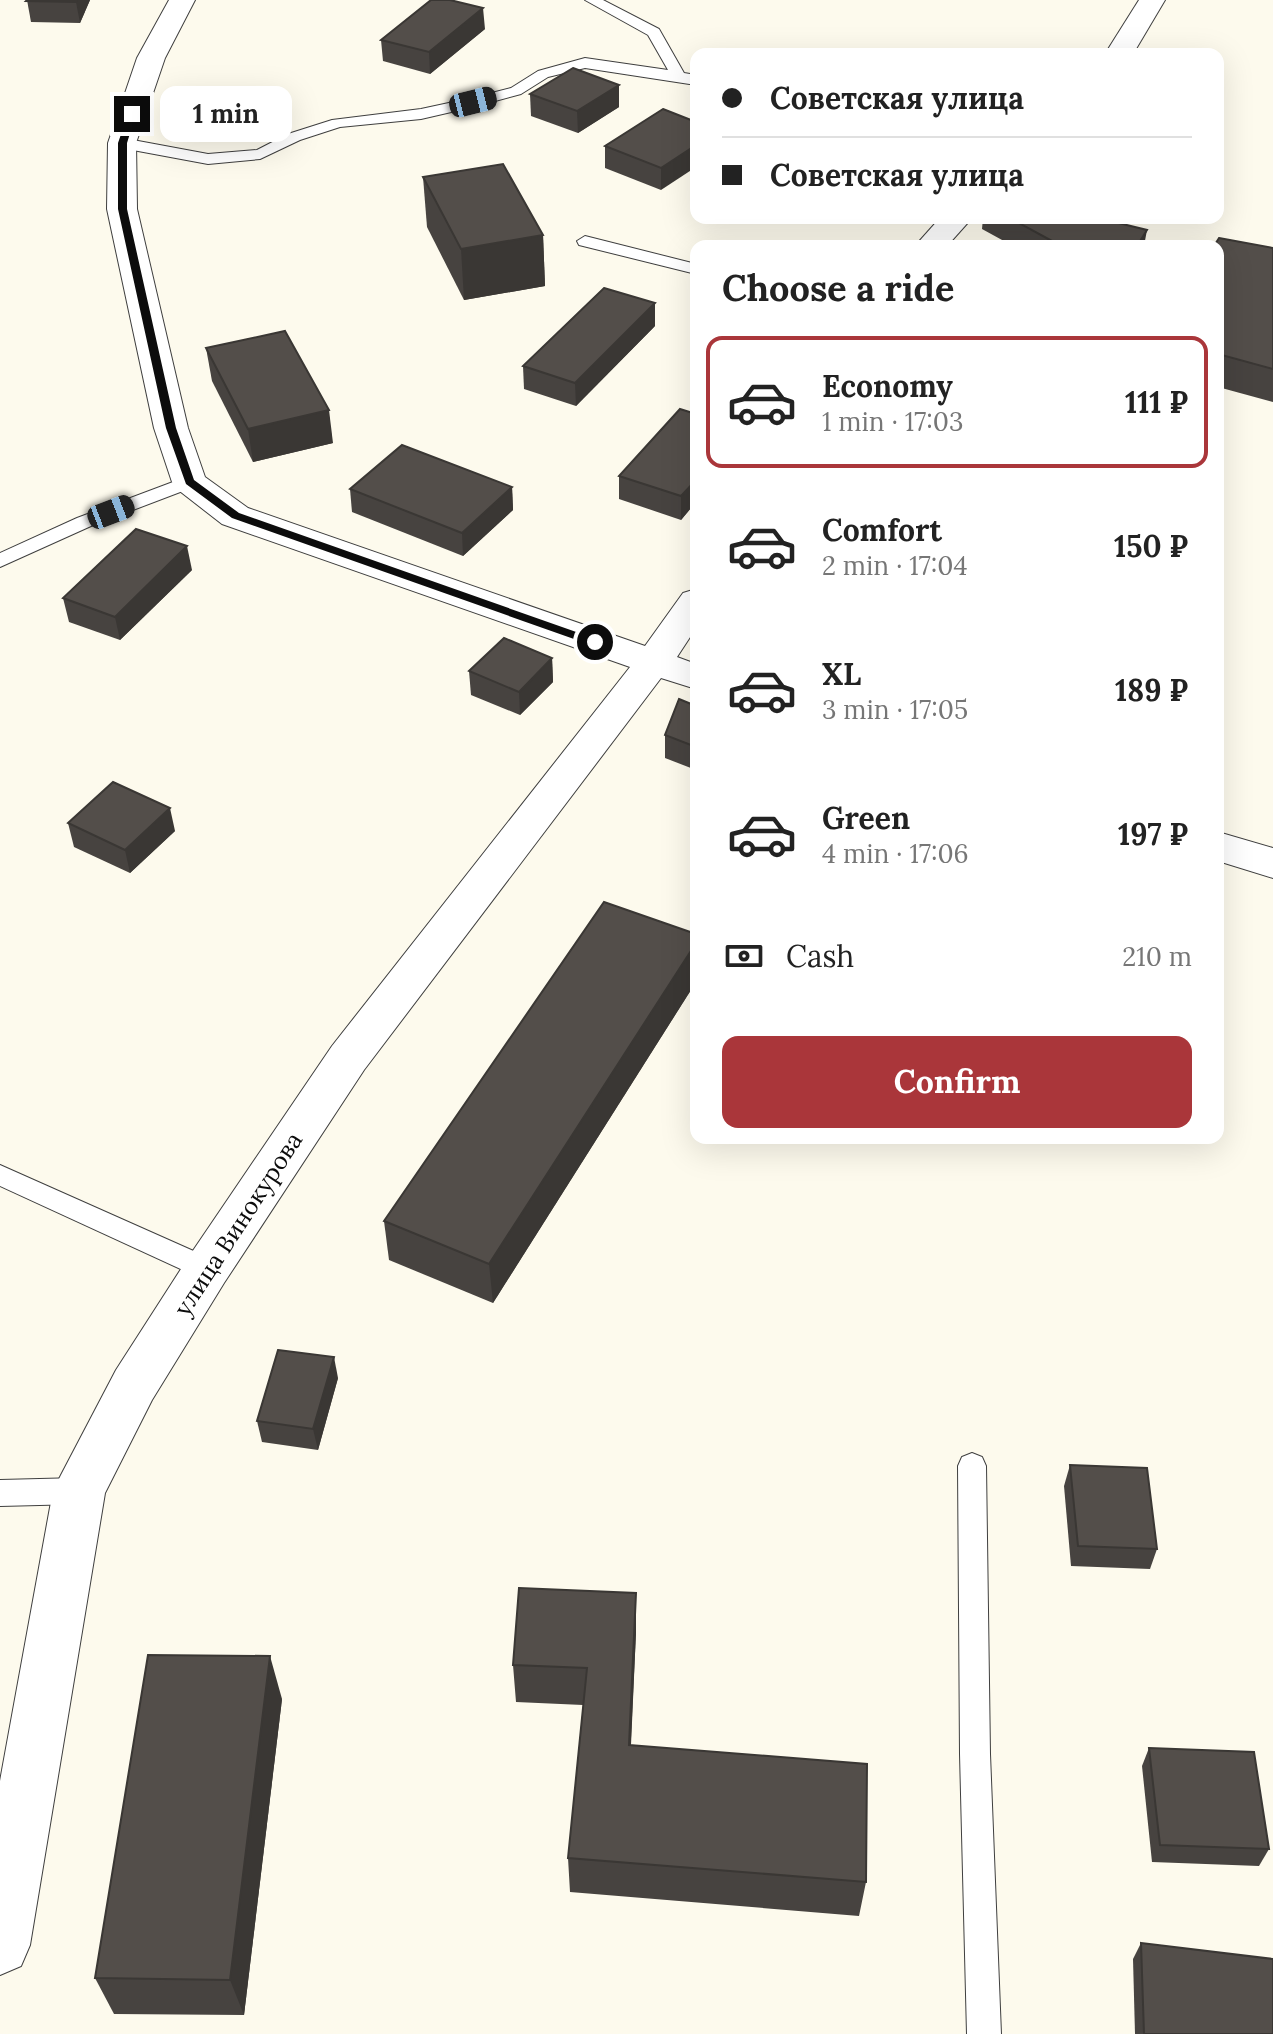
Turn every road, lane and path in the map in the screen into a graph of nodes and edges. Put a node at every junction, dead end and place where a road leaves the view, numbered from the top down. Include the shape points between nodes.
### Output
1 (182, 0) edge
2 (592, 0) edge
3 (1152, 0) edge
4 (1123, 48) edge
5 (679, 77) junction
6 (690, 79) edge
7 (122, 143) junction
8 (951, 224) edge
9 (936, 240) edge
10 (585, 241) dead end
11 (690, 267) edge
12 (189, 482) junction
13 (0, 561) edge
14 (690, 620) edge
15 (674, 670) edge
16 (1224, 848) edge
17 (1273, 863) edge
18 (0, 1175) edge
19 (207, 1269) junction
20 (972, 1466) dead end
21 (79, 1491) junction
22 (0, 1493) edge
23 (0, 1945) edge
24 (984, 2034) edge

1 - 7 street via 151,58
2 - 5 lane via 654,32
3 - 4 street
5 - 6 lane
5 - 7 lane via 585,63 473,102 338,123 260,154 208,159
7 - 12 street via 122,209 171,428
8 - 9 street
10 - 11 lane
12 - 13 lane
12 - 15 street via 235,516
14 - 15 street, улица Винокурова
15 - 19 street, улица Винокурова via 348,1058
16 - 17 street
18 - 19 lane
19 - 21 street, улица Винокурова via 134,1385
20 - 24 lane
21 - 22 lane
21 - 23 street, улица Винокурова

